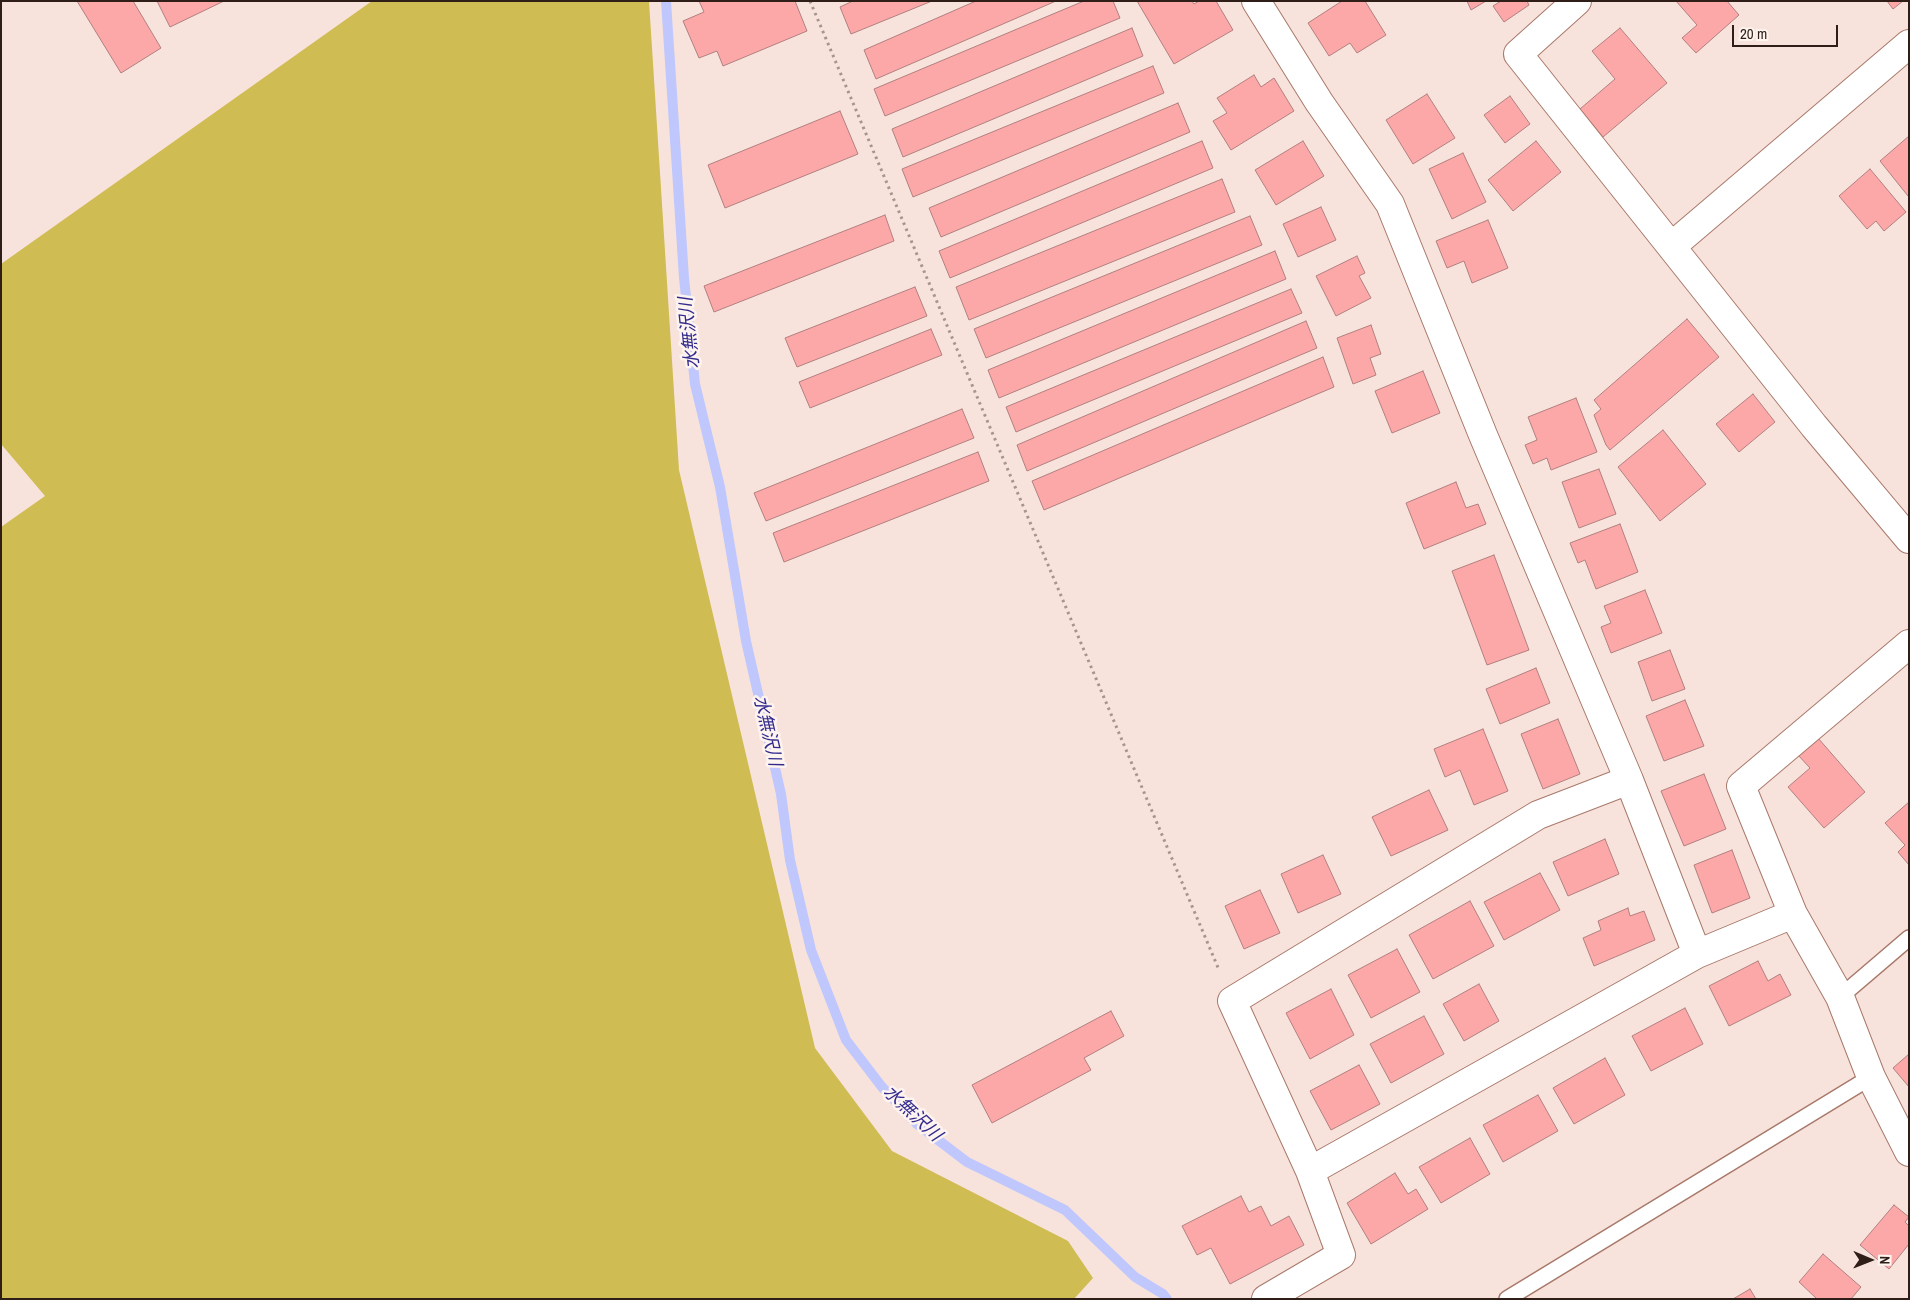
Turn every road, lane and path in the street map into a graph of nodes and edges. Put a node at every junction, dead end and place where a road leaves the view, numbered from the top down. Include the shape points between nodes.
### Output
1 (810, 1) edge
2 (1256, 1) edge
3 (1577, 1) edge
4 (1909, 44) edge
5 (1672, 246) junction
6 (1909, 539) edge
7 (1909, 644) edge
8 (1629, 780) junction
9 (1793, 914) junction
10 (1909, 938) edge
11 (1697, 954) junction
12 (1840, 997) junction
13 (1232, 1001) junction
14 (1871, 1077) junction
15 (1909, 1152) edge
16 (1310, 1170) junction
17 (1266, 1299) edge
18 (1507, 1299) edge

1 - 13 path
2 - 8 street via 1319,102 1390,204
3 - 5 street via 1518,54
4 - 5 street
5 - 6 street via 1814,426
7 - 9 street via 1741,786
8 - 11 street
8 - 13 street via 1538,815
9 - 11 street
9 - 12 street
10 - 12 lane
11 - 16 street
12 - 14 street
13 - 16 street
14 - 15 street
14 - 18 lane
16 - 17 street via 1341,1255

